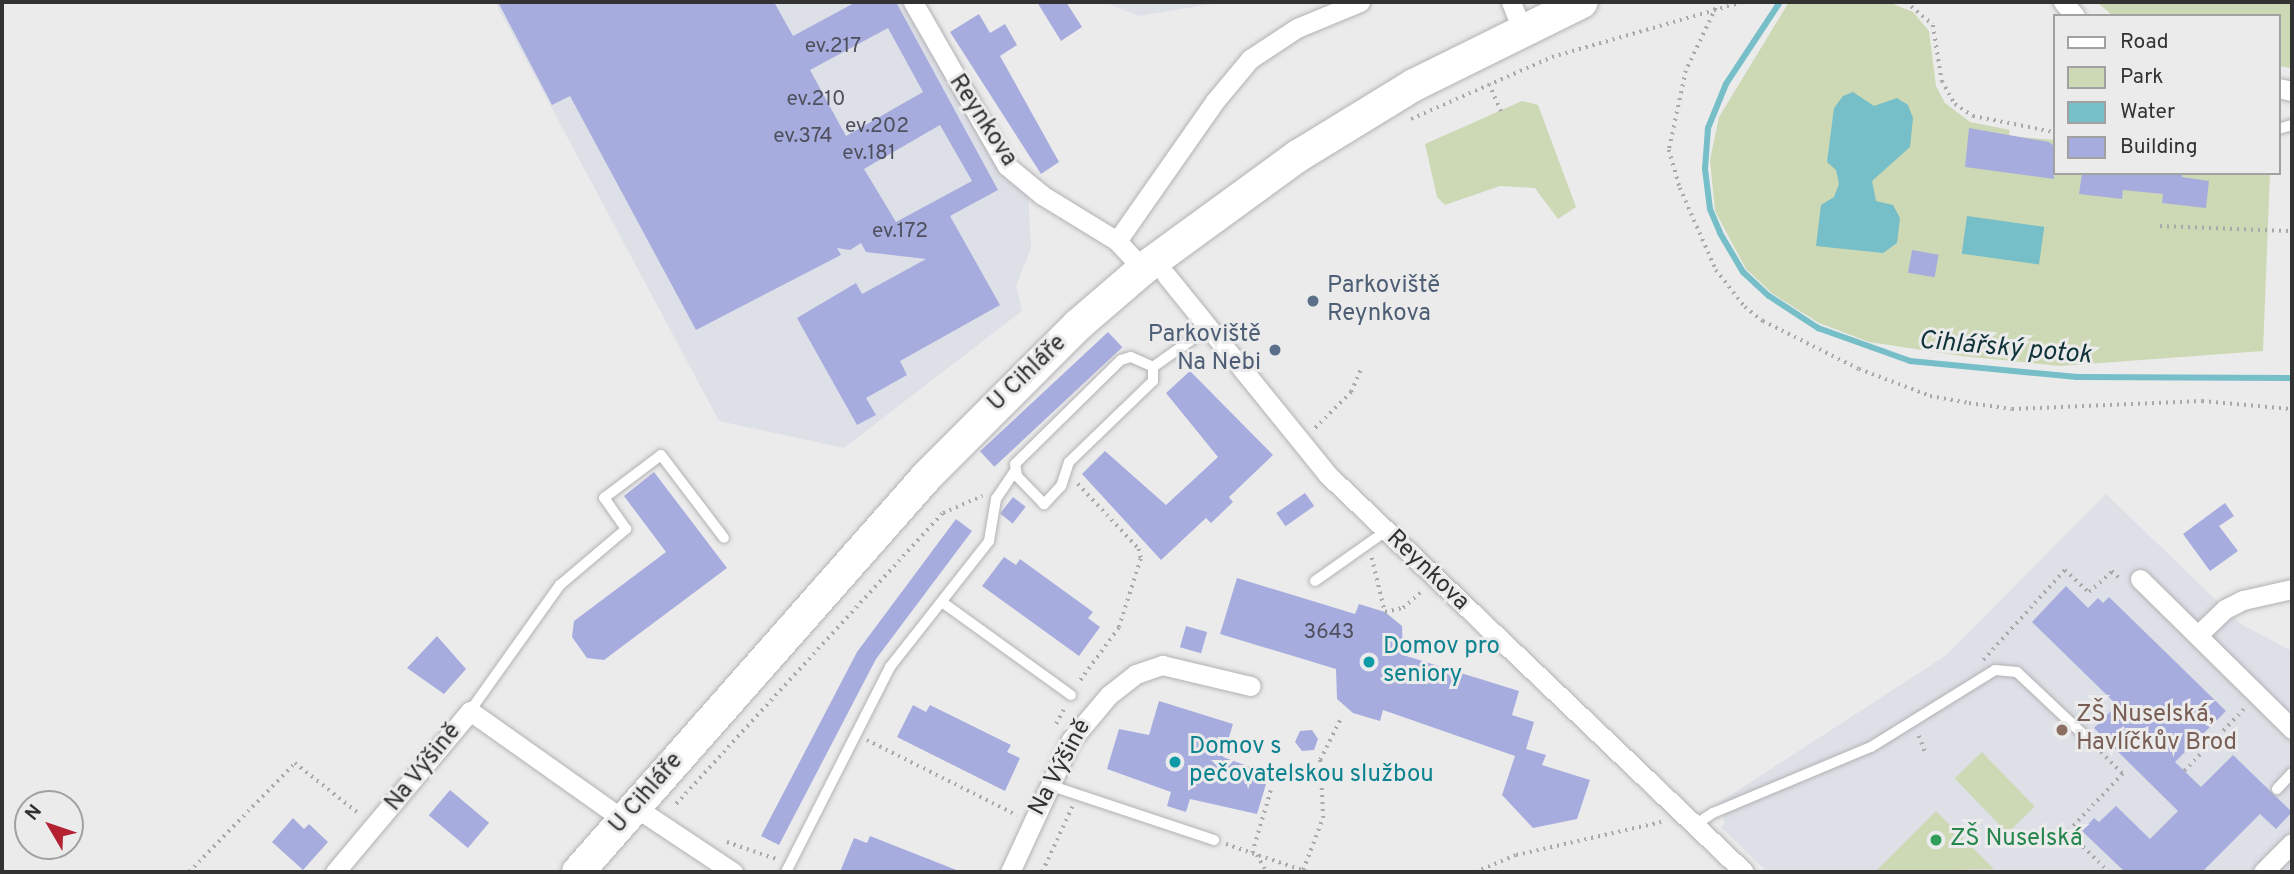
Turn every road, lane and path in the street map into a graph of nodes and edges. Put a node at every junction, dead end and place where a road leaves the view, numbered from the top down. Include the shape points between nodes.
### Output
1 (913, 2) edge
2 (1360, 2) edge
3 (1582, 2) edge
4 (1742, 2) edge
5 (1906, 2) edge
6 (1716, 8) junction
7 (1517, 15) edge
8 (1489, 84) junction
9 (1501, 111) dead end
10 (1404, 123) dead end
11 (2052, 132) edge
12 (2160, 226) dead end
13 (2292, 232) edge
14 (1117, 241) junction
15 (1155, 272) junction
16 (1208, 328) junction
17 (1153, 367) junction
18 (1361, 368) dead end
19 (2292, 410) edge
20 (1301, 442) junction
21 (1015, 471) junction
22 (1066, 471) junction
23 (996, 499) junction
24 (1386, 531) junction
25 (724, 538) dead end
26 (1368, 544) junction
27 (1315, 581) dead end
28 (2135, 584) joint
29 (2292, 589) edge
30 (1422, 590) dead end
31 (942, 601) junction
32 (2199, 634) junction
33 (1981, 679) junction
34 (1251, 686) dead end
35 (1071, 695) junction
36 (2237, 697) dead end
37 (2247, 706) junction
38 (470, 711) junction
39 (1342, 716) dead end
40 (2256, 716) dead end
41 (2292, 729) edge
42 (1917, 730) dead end
43 (1052, 732) dead end
44 (855, 734) junction
45 (2086, 737) joint
46 (1925, 752) dead end
47 (2184, 771) dead end
48 (2292, 773) edge
49 (1049, 785) junction
50 (1271, 789) dead end
51 (2277, 789) dead end
52 (680, 790) dead end
53 (1078, 795) junction
54 (1018, 802) dead end
55 (676, 804) junction
56 (1675, 810) junction
57 (677, 812) dead end
58 (1013, 813) junction
59 (629, 814) junction
60 (1032, 822) junction
61 (1009, 823) dead end
62 (1696, 825) junction
63 (376, 828) junction
64 (719, 838) dead end
65 (1214, 840) joint
66 (2292, 843) edge
67 (1254, 854) junction
68 (788, 868) edge
69 (1303, 870) junction
70 (189, 872) edge
71 (335, 872) edge
72 (578, 872) edge
73 (733, 872) edge
74 (1010, 872) edge
75 (1042, 872) edge
76 (1267, 872) edge
77 (1308, 872) edge
78 (1475, 872) edge
79 (1744, 872) edge
80 (2109, 872) edge
81 (2263, 872) edge

1 - 14 street, Reynkova via 1007,166 1042,195
2 - 14 street via 1297,28 1250,60 1215,100
3 - 7 main road, U Cihláře
4 - 6 path
5 - 11 path via 1933,25 1942,80 1955,104 1973,116
6 - 8 path via 1580,48
6 - 19 path via 1686,71 1670,150 1679,188 1716,270 1745,307 1763,321 1859,369 1930,396 1969,403 2012,409 2202,401
7 - 15 main road, U Cihláře via 1298,156
8 - 9 path
8 - 10 path
12 - 13 path
14 - 15 street, Reynkova
15 - 16 street, Reynkova
15 - 59 main road, U Cihláře via 1050,351 957,444
16 - 17 lane
16 - 20 street, Reynkova
17 - 21 lane via 1130,357 1121,360 1023,455
17 - 22 lane via 1153,381 1069,462
18 - 20 path via 1351,392
20 - 24 street, Reynkova
21 - 22 lane via 1044,504 1061,486
21 - 23 lane
22 - 35 path via 1139,549 1141,559 1119,628
23 - 31 lane via 989,541
23 - 55 path via 975,497 943,513
24 - 26 lane
24 - 56 street, Reynkova
25 - 38 lane via 661,455 604,498 626,528 560,586
26 - 27 lane
26 - 30 path via 1385,612 1403,608
28 - 32 street
28 - 33 path via 2112,571 2090,592 2065,570 1983,658
29 - 32 street via 2243,600 2225,609
31 - 35 lane
31 - 44 lane via 890,667
32 - 41 street
33 - 45 lane via 2004,668 2017,672
33 - 62 lane via 1871,747 1713,813
34 - 49 street, Na Výšině via 1163,665 1136,674 1094,707
35 - 43 path
36 - 37 path
37 - 40 path
37 - 47 path
38 - 59 street, Na Výšině
38 - 63 street, Na Výšině
39 - 69 path via 1320,761 1323,818
42 - 46 path
44 - 58 path
44 - 68 lane
45 - 80 path via 2123,774 2068,832
48 - 51 lane
49 - 53 lane
49 - 60 street, Na Výšině
50 - 67 path
52 - 55 path
53 - 65 lane
53 - 75 path
54 - 58 path
55 - 57 path
56 - 62 street, Reynkova
56 - 78 path via 1667,821 1516,855
58 - 60 path
58 - 61 path
59 - 72 main road, U Cihláře
59 - 73 street, Na Výšině
60 - 74 street, Na Výšině
62 - 79 street, Reynkova
63 - 70 path via 295,763
63 - 71 street, Na Výšině
64 - 68 path
65 - 67 path
66 - 81 street
67 - 69 path
67 - 76 path
69 - 77 path

